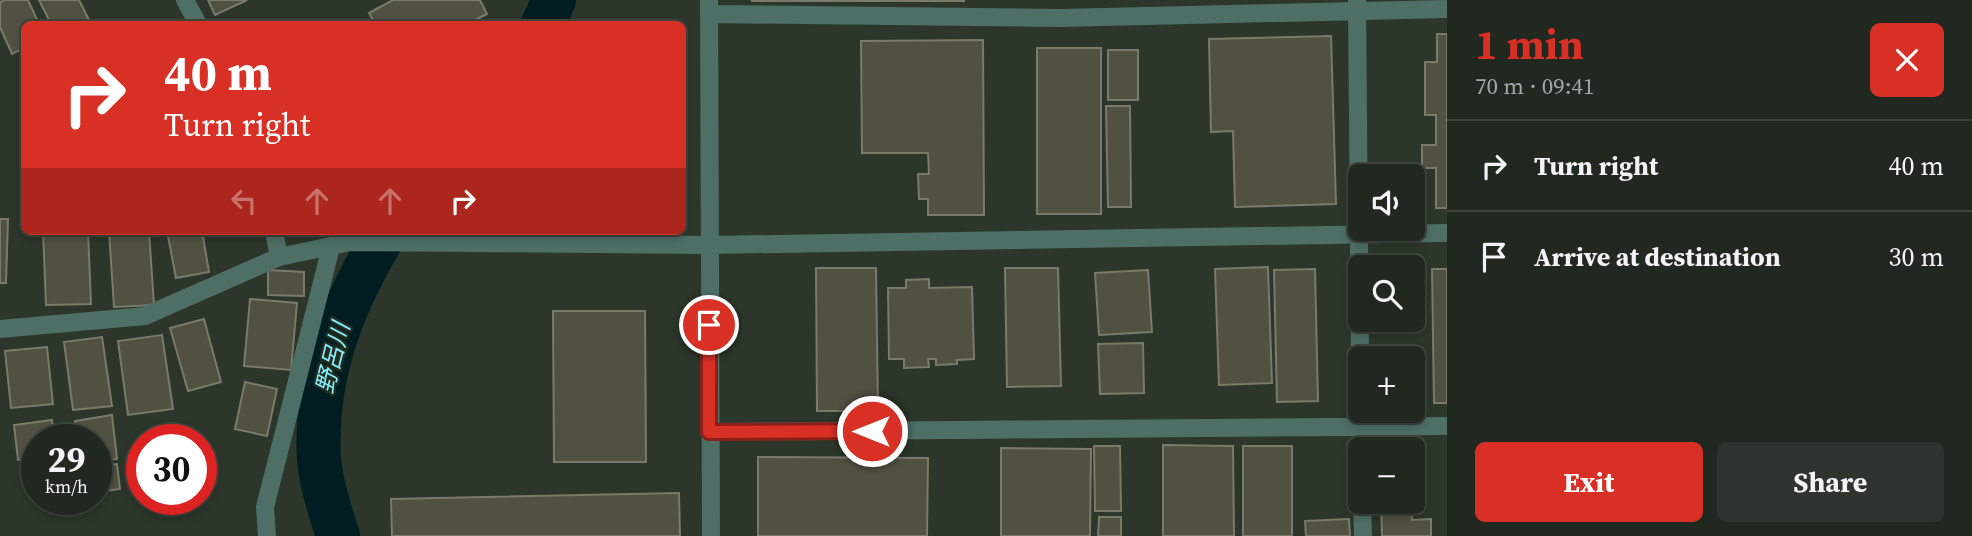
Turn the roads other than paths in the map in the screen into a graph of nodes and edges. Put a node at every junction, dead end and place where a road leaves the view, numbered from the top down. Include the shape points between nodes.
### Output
1 (185, 0) edge
2 (1357, 5) edge
3 (709, 7) edge
4 (1447, 9) edge
5 (196, 21) edge
6 (1357, 164) edge
7 (1348, 233) edge
8 (1425, 233) edge
9 (1447, 233) edge
10 (275, 235) edge
11 (1357, 241) edge
12 (709, 245) junction
13 (331, 247) junction
14 (279, 257) junction
15 (0, 329) edge
16 (1360, 346) edge
17 (1348, 419) edge
18 (1410, 423) edge
19 (1447, 426) edge
20 (709, 432) junction
21 (1362, 514) edge
22 (267, 536) edge
23 (711, 536) edge
24 (1363, 536) edge

1 - 5 street
2 - 3 street via 1061,18
2 - 4 street
2 - 6 street
3 - 12 street
7 - 12 street
8 - 9 street
10 - 14 street
11 - 16 street
12 - 13 street via 351,242
12 - 20 street
13 - 14 street
13 - 22 street via 265,507
14 - 15 street via 145,316
17 - 20 street
18 - 19 street
20 - 23 street
21 - 24 street

